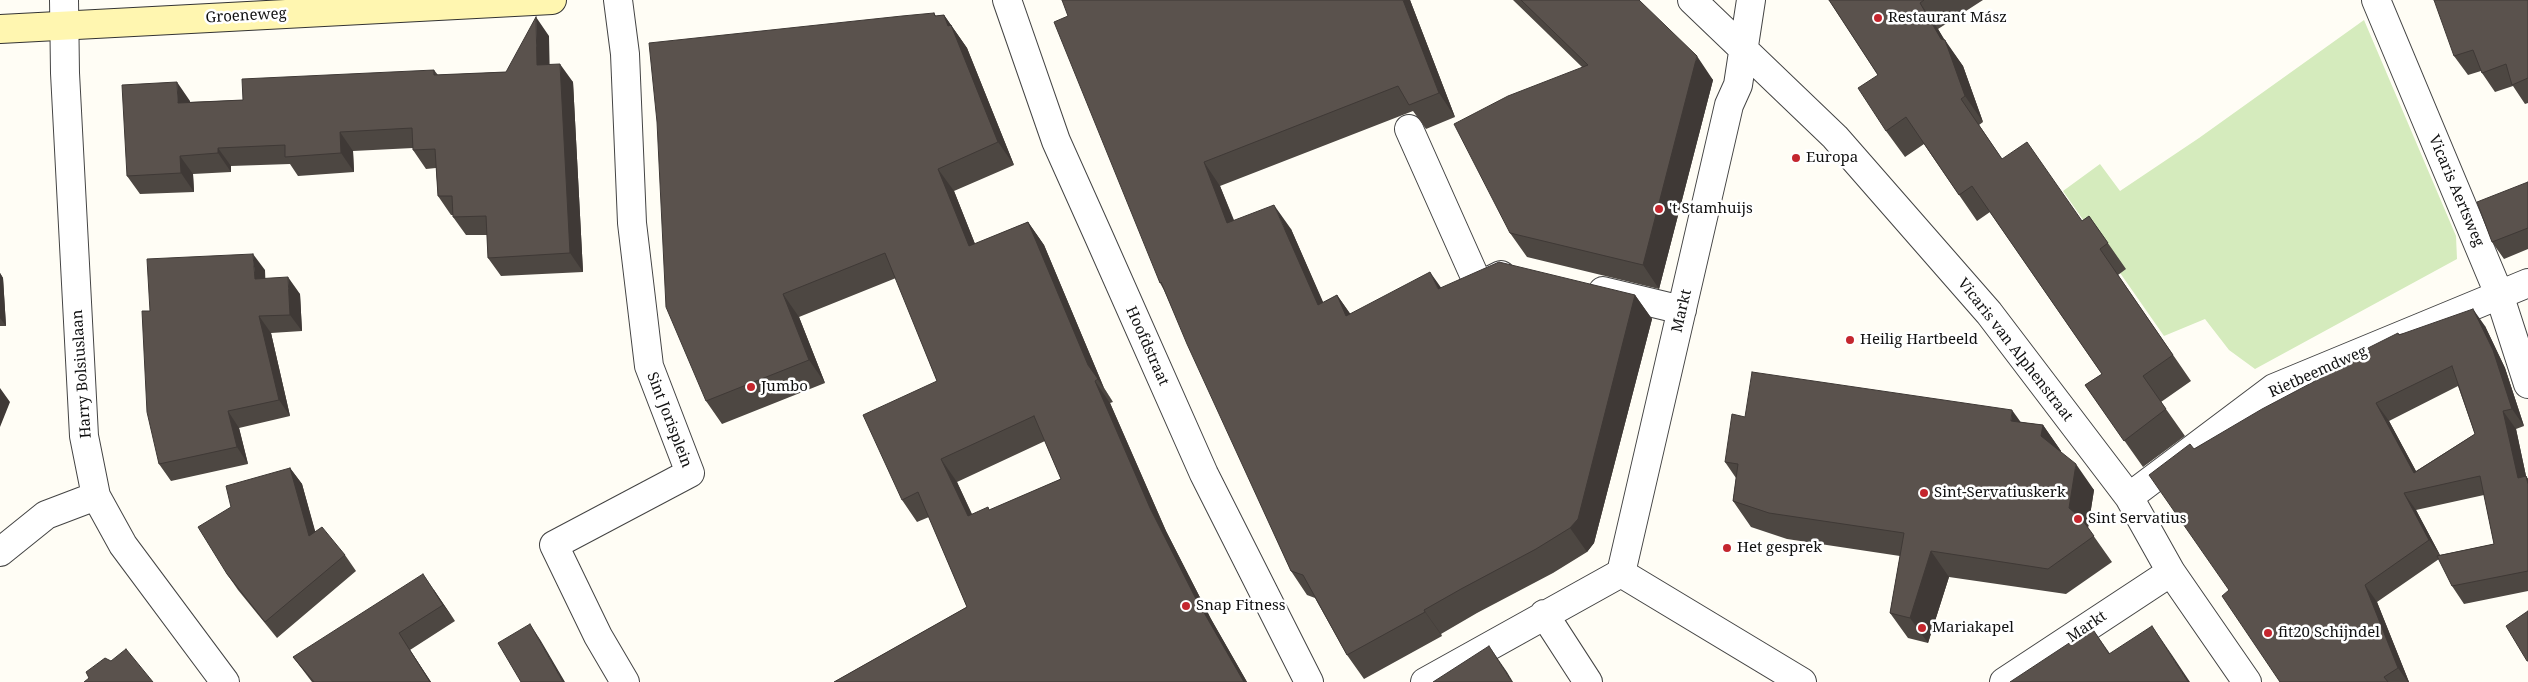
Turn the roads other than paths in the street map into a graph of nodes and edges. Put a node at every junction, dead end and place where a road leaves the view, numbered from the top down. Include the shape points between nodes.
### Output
1 (552, 0) edge
2 (618, 0) edge
3 (1007, 0) edge
4 (1692, 0) edge
5 (1751, 0) edge
6 (2376, 0) edge
7 (64, 13) edge
8 (0, 29) edge
9 (1742, 49) junction
10 (1409, 129) edge
11 (1523, 272) edge
12 (2528, 283) edge
13 (1579, 286) edge
14 (2499, 294) junction
15 (1682, 310) junction
16 (2528, 384) edge
17 (96, 496) junction
18 (2129, 497) junction
19 (0, 552) edge
20 (2171, 572) junction
21 (1621, 573) junction
22 (1544, 614) junction
23 (226, 682) edge
24 (625, 682) edge
25 (1309, 682) edge
26 (1425, 682) edge
27 (1588, 682) edge
28 (1802, 682) edge
29 (2004, 682) edge
30 (2247, 682) edge

1 - 7 street, Groeneweg
2 - 24 street, Sint Jorisplein via 625,54 632,224 649,366 690,473 554,545 598,636
3 - 25 street, Hoofdstraat via 1056,141 1098,237 1204,474
4 - 9 street, Vicaris van Alphenstraat
5 - 9 street
6 - 14 street, Vicaris Aertsweg
7 - 8 street, Groeneweg
7 - 17 street, Harry Bolsiuslaan via 84,436
9 - 15 street, Markt via 1738,85 1729,105
9 - 18 street, Vicaris van Alphenstraat via 1835,137 1989,313
10 - 11 street via 1479,286 1514,270
12 - 14 street, Rietbeemdweg
13 - 15 street
14 - 16 street, Vicaris Aertsweg
14 - 18 street, Rietbeemdweg via 2274,388
15 - 21 street, Markt
17 - 19 street via 46,515
17 - 23 street, Harry Bolsiuslaan via 123,545
18 - 20 street, Vicaris van Alphenstraat
20 - 29 street, Markt
20 - 30 street, Vicaris van Alphenstraat
21 - 22 street
21 - 28 street
22 - 26 street
22 - 27 street

